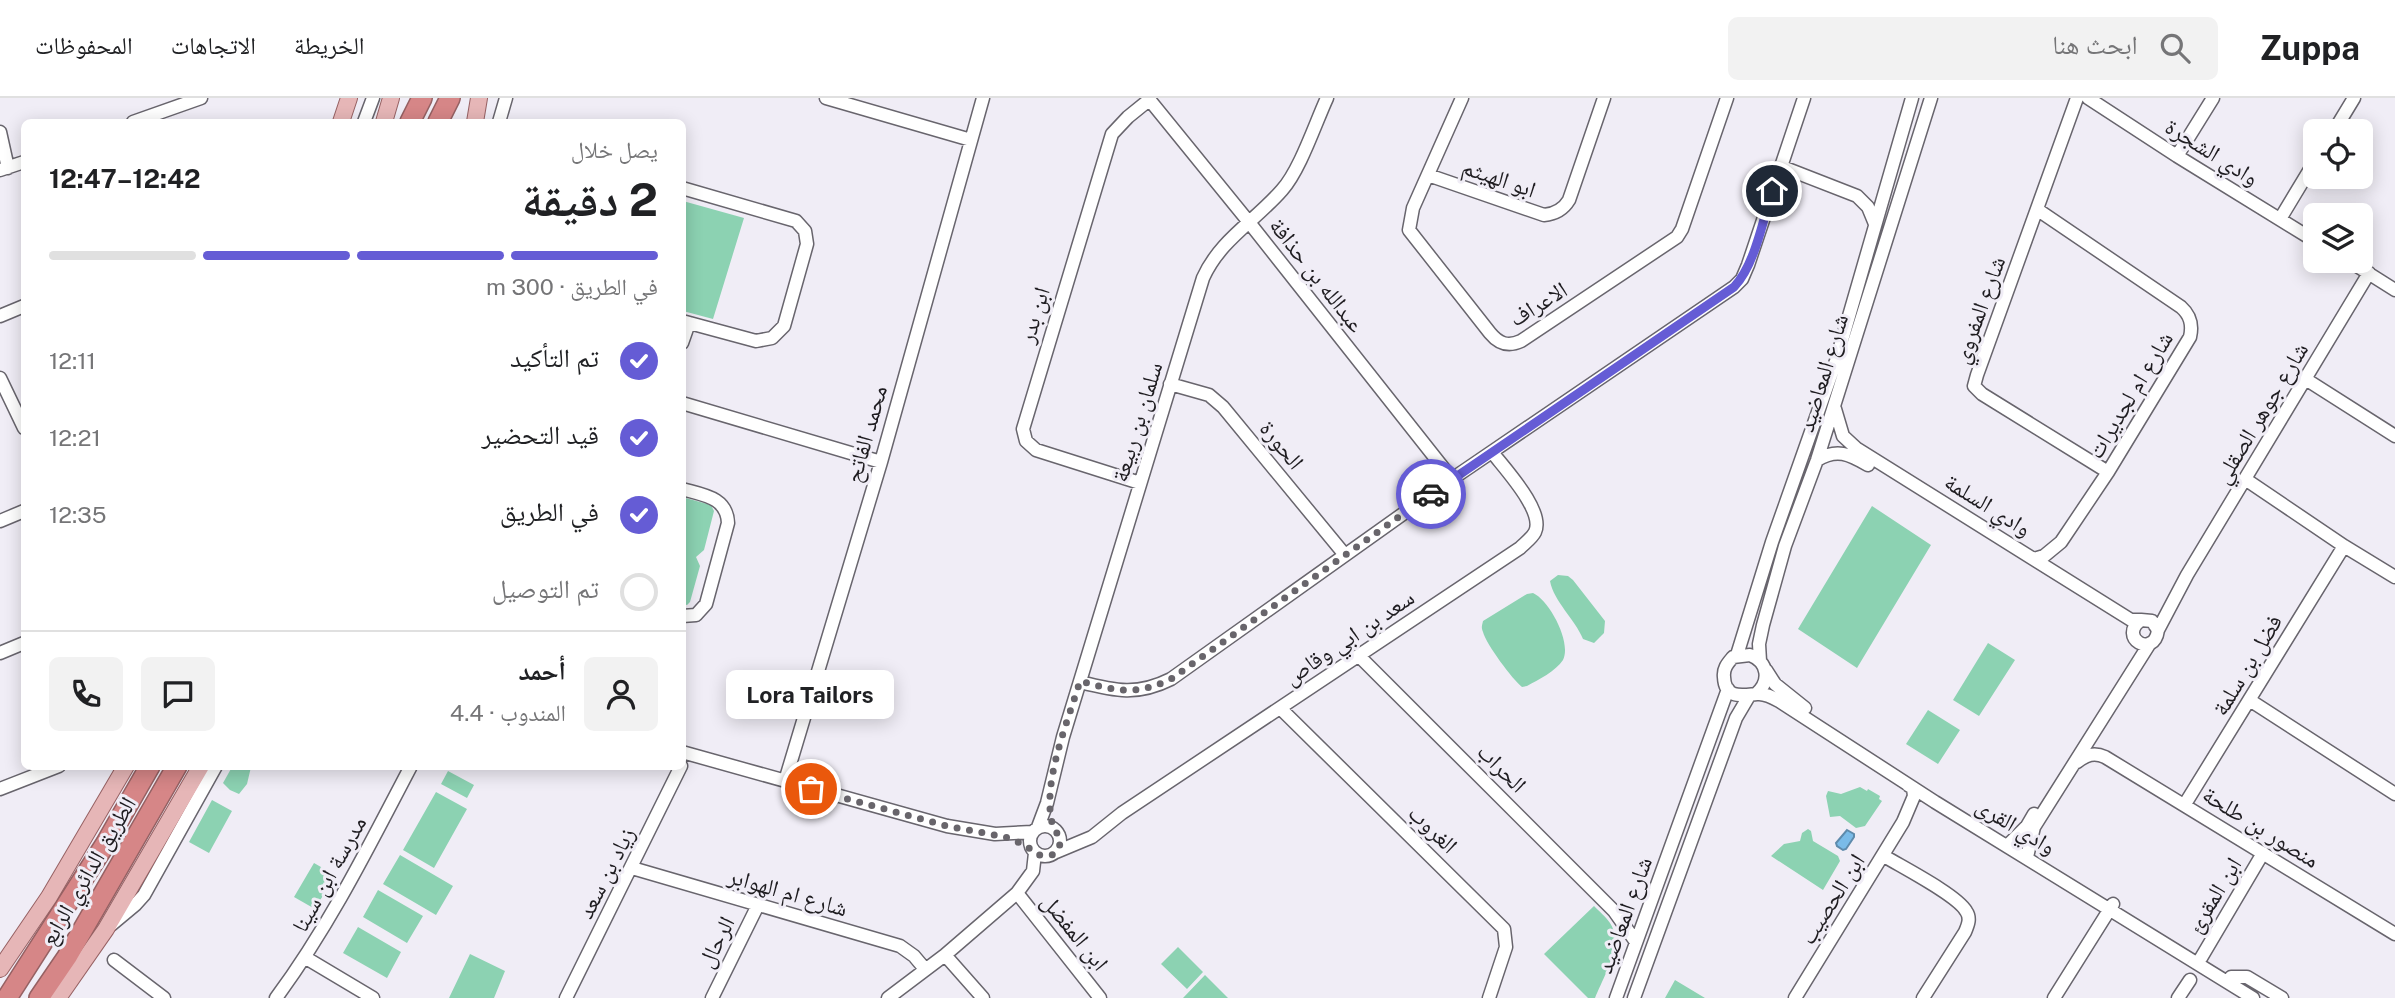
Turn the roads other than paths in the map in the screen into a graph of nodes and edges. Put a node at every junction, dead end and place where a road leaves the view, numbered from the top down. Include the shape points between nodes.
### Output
1 (201, 98) edge
2 (349, 98) edge
3 (373, 98) edge
4 (391, 98) edge
5 (422, 98) edge
6 (451, 98) edge
7 (479, 98) edge
8 (506, 98) edge
9 (826, 98) edge
10 (982, 98) edge
11 (1327, 98) edge
12 (1462, 98) edge
13 (1604, 98) edge
14 (1727, 98) edge
15 (1804, 98) edge
16 (1912, 98) edge
17 (1931, 98) edge
18 (2077, 98) edge
19 (2088, 98) edge
20 (2213, 98) edge
21 (2354, 98) edge
22 (1149, 99) edge
23 (142, 119) edge
24 (342, 119) edge
25 (365, 119) edge
26 (385, 119) edge
27 (412, 119) edge
28 (440, 119) edge
29 (448, 119) edge
30 (476, 119) edge
31 (500, 119) edge
32 (2341, 119) edge
33 (0, 132) edge
34 (971, 140) junction
35 (2177, 156) junction
36 (21, 163) edge
37 (1780, 166) junction
38 (4, 169) edge
39 (1429, 175) junction
40 (2303, 181) edge
41 (1886, 185) junction
42 (686, 189) edge
43 (1857, 196) junction
44 (2038, 210) junction
45 (2280, 219) junction
46 (1248, 220) junction
47 (1875, 224) junction
48 (2303, 233) edge
49 (2370, 273) joint
50 (2395, 290) edge
51 (21, 307) edge
52 (0, 316) edge
53 (686, 322) edge
54 (0, 378) edge
55 (2306, 380) junction
56 (1170, 384) junction
57 (686, 405) edge
58 (1834, 406) junction
59 (21, 422) edge
60 (2395, 436) edge
61 (1492, 452) junction
62 (1817, 460) junction
63 (881, 462) junction
64 (2108, 472) junction
65 (1451, 479) junction
66 (2245, 479) junction
67 (1140, 483) junction
68 (686, 490) edge
69 (21, 512) edge
70 (0, 521) edge
71 (2061, 542) junction
72 (2344, 547) junction
73 (1345, 555) junction
74 (2034, 559) junction
75 (2057, 575) junction
76 (2187, 575) junction
77 (2395, 577) edge
78 (686, 616) edge
79 (2144, 620) junction
80 (2158, 630) junction
81 (2134, 636) junction
82 (2150, 643) junction
83 (21, 644) edge
84 (0, 653) edge
85 (1737, 655) junction
86 (1359, 656) junction
87 (1763, 665) junction
88 (1080, 681) junction
89 (1728, 689) junction
90 (1753, 695) junction
91 (2250, 701) junction
92 (1280, 708) junction
93 (2098, 727) junction
94 (2105, 757) junction
95 (686, 760) edge
96 (2077, 762) junction
97 (49, 770) edge
98 (124, 770) edge
99 (148, 770) edge
100 (175, 770) edge
101 (199, 770) edge
102 (214, 770) edge
103 (409, 770) edge
104 (678, 770) edge
105 (785, 781) junction
106 (1908, 785) junction
107 (0, 789) edge
108 (1050, 791) junction
109 (2395, 794) edge
110 (1935, 802) junction
111 (2185, 804) junction
112 (1903, 822) junction
113 (1105, 826) junction
114 (1035, 829) junction
115 (1056, 831) junction
116 (995, 834) junction
117 (2009, 843) junction
118 (1033, 851) junction
119 (1056, 852) junction
120 (2263, 853) junction
121 (2028, 854) junction
122 (1884, 856) junction
123 (632, 868) junction
124 (1018, 892) junction
125 (758, 905) junction
126 (2111, 906) junction
127 (1648, 910) junction
128 (1614, 911) junction
129 (106, 929) junction
130 (2395, 934) edge
131 (1636, 942) junction
132 (945, 955) junction
133 (306, 958) junction
134 (2201, 958) junction
135 (114, 960) dead end
136 (0, 969) edge
137 (925, 970) junction
138 (2231, 977) junction
139 (2190, 979) dead end
140 (157, 996) edge
141 (7, 998) edge
142 (39, 998) edge
143 (58, 998) edge
144 (276, 998) edge
145 (373, 998) edge
146 (566, 998) edge
147 (712, 998) edge
148 (888, 998) edge
149 (983, 998) edge
150 (1100, 998) edge
151 (1489, 998) edge
152 (1616, 998) edge
153 (1634, 998) edge
154 (1795, 998) edge
155 (1923, 998) edge
156 (2054, 998) edge
157 (2178, 998) edge
158 (2253, 998) edge
159 (2263, 998) edge
160 (2282, 998) edge

1 - 23 street
2 - 24 main road
3 - 25 street
4 - 26 main road
5 - 27 highway
6 - 28 highway
6 - 29 main road
7 - 30 main road
8 - 31 street
9 - 34 street
10 - 34 street, محمد الفاتح
11 - 46 street, سلمان بن ربيعة via 1283,190
12 - 39 street, الاعراف
13 - 39 street, ابو الهيثم via 1569,200 1555,213 1544,215
14 - 39 street, الاعراف via 1677,237 1516,343 1495,339 1409,230 1409,218
15 - 37 street
16 - 41 street, شارع المعاضيد
17 - 58 street, شارع المعاضيد
18 - 44 street, شارع المفروي
19 - 35 street, وادي الشجرة
20 - 35 street
21 - 32 street
22 - 46 street, عبدالله بن حذافة
22 - 67 street, ابن بدر via 1112,134 1023,429 1026,441 1036,450
33 - 38 street
34 - 63 street, محمد الفاتح
35 - 45 street, وادي الشجرة
36 - 38 street
37 - 43 street
37 - 61 street via 1748,265 1734,287
40 - 45 street
41 - 43 street
41 - 47 street, شارع المعاضيد
42 - 53 street via 796,221 805,231 807,244 784,326 772,338 756,341
43 - 47 street
44 - 64 street, شارع المفروي via 1975,386
44 - 64 street, شارع ام لجديرات via 2180,307 2191,322 2190,337
45 - 48 street, وادي الشجرة
46 - 56 street, سلمان بن ربيعة via 1208,267
46 - 65 street, عبدالله بن حذافة
47 - 85 street, شارع المعاضيد via 1836,361
49 - 50 street
49 - 55 street, شارع جوهر الصقلي
51 - 52 street
54 - 59 street
55 - 60 street
55 - 66 street, شارع جوهر الصقلي
56 - 67 street, سلمان بن ربيعة
56 - 73 street, الحورة via 1209,395 1223,407
57 - 63 street
58 - 62 street, شارع المعاضيد
58 - 74 street, وادي السلمة via 1843,436 1856,448
61 - 65 street
61 - 86 street, سعد بن ابي وقاص via 1527,498 1536,519 1535,532 1520,548
62 - 81 street, وادي السلمة via 1835,452 1854,457 2117,619
62 - 87 street, شارع المعاضيد via 1766,612 1759,644
63 - 105 street, محمد الفاتح
64 - 71 street, شارع ام لجديرات
65 - 73 street
66 - 72 street
66 - 76 street, شارع جوهر الصقلي
67 - 88 street, سلمان بن ربيعة
68 - 78 street via 716,500 726,510 728,523 706,604 696,615
69 - 70 street
71 - 74 street
71 - 75 street
72 - 77 street
72 - 91 street, فضل بن سلمة
73 - 88 street via 1171,679 1127,691
74 - 75 street, وادي السلمة
75 - 79 street, وادي السلمة via 2131,620
76 - 79 street, شارع جوهر الصقلي via 2157,615
76 - 80 street, شارع جوهر الصقلي
79 - 80 street via 2152,621
79 - 81 street via 2135,625
80 - 82 street
81 - 82 street via 2142,644
81 - 117 street via 2132,659 2027,826
82 - 93 street
83 - 84 street
85 - 87 street via 1750,655
85 - 89 street via 1725,668
86 - 92 street, سعد بن ابي وقاص
86 - 128 street, الحراب
87 - 90 street via 1765,683
87 - 117 street, وادي القرى via 1775,684 1795,701
88 - 108 street, سلمان بن ربيعة
89 - 90 street via 1737,695
89 - 127 street, شارع المعاضيد
90 - 106 street, وادي القرى via 1779,701
90 - 153 street, شارع المعاضيد via 1736,718
91 - 109 street
91 - 111 street, فضل بن سلمة
92 - 113 street, سعد بن ابي وقاص
92 - 151 street, الغروب via 1504,929 1506,947
93 - 94 street
93 - 96 street
94 - 96 street via 2091,754
94 - 111 street, منصور بن طلحة
95 - 105 street
96 - 121 street via 2034,827
97 - 107 street
98 - 136 main road, الطريق الدائري الرابع via 49,897
99 - 141 highway, الطريق الدائري الرابع
100 - 142 highway, الطريق الدائري الرابع
101 - 129 main road, الطريق الدائري الرابع
102 - 129 street, الطريق الدائري الرابع via 144,895
103 - 133 street, مدرسة ابن سينا
104 - 123 street, زياد بن سعد
105 - 116 street via 947,826
106 - 110 street, وادي القرى
106 - 112 street, ابن الحصيب via 1914,796
108 - 114 street, سلمان بن ربيعة
108 - 115 street, سلمان بن ربيعة
110 - 112 street, ابن الحصيب via 1920,800
110 - 117 street, وادي القرى
111 - 120 street, منصور بن طلحة
112 - 122 street, ابن الحصيب
113 - 115 street via 1080,835
113 - 119 street, سعد بن ابي وقاص
114 - 115 street via 1046,825
114 - 116 street
114 - 118 street via 1029,840
115 - 119 street via 1060,843
116 - 118 street
117 - 121 street, وادي القرى
118 - 119 street via 1048,856
118 - 124 street via 1033,871
119 - 124 street
120 - 130 street, منصور بن طلحة
120 - 134 street, ابن المقرئ
121 - 126 street, وادي القرى
122 - 154 street, ابن الحصيب
122 - 155 street via 1954,899 1968,915 1965,932
123 - 125 street, شارع ام الهوابر
123 - 146 street, زياد بن سعد
124 - 132 street
124 - 150 street, ابن المفضل
125 - 137 street, شارع ام الهوابر via 900,946
125 - 147 street, الرحال
126 - 134 street, وادي القرى
126 - 156 street
126 - 158 street, وادي القرى
127 - 128 street via 1633,918
127 - 131 street, شارع المعاضيد
128 - 131 street, الحراب
129 - 143 main road, الطريق الدائري الرابع
131 - 152 street, شارع المعاضيد
132 - 137 street
132 - 149 street
133 - 144 street, مدرسة ابن سينا
133 - 145 street
134 - 138 street, وادي القرى
135 - 140 street
137 - 148 street
138 - 159 street, وادي القرى
138 - 160 street, وادي القرى via 2246,977
139 - 157 street

